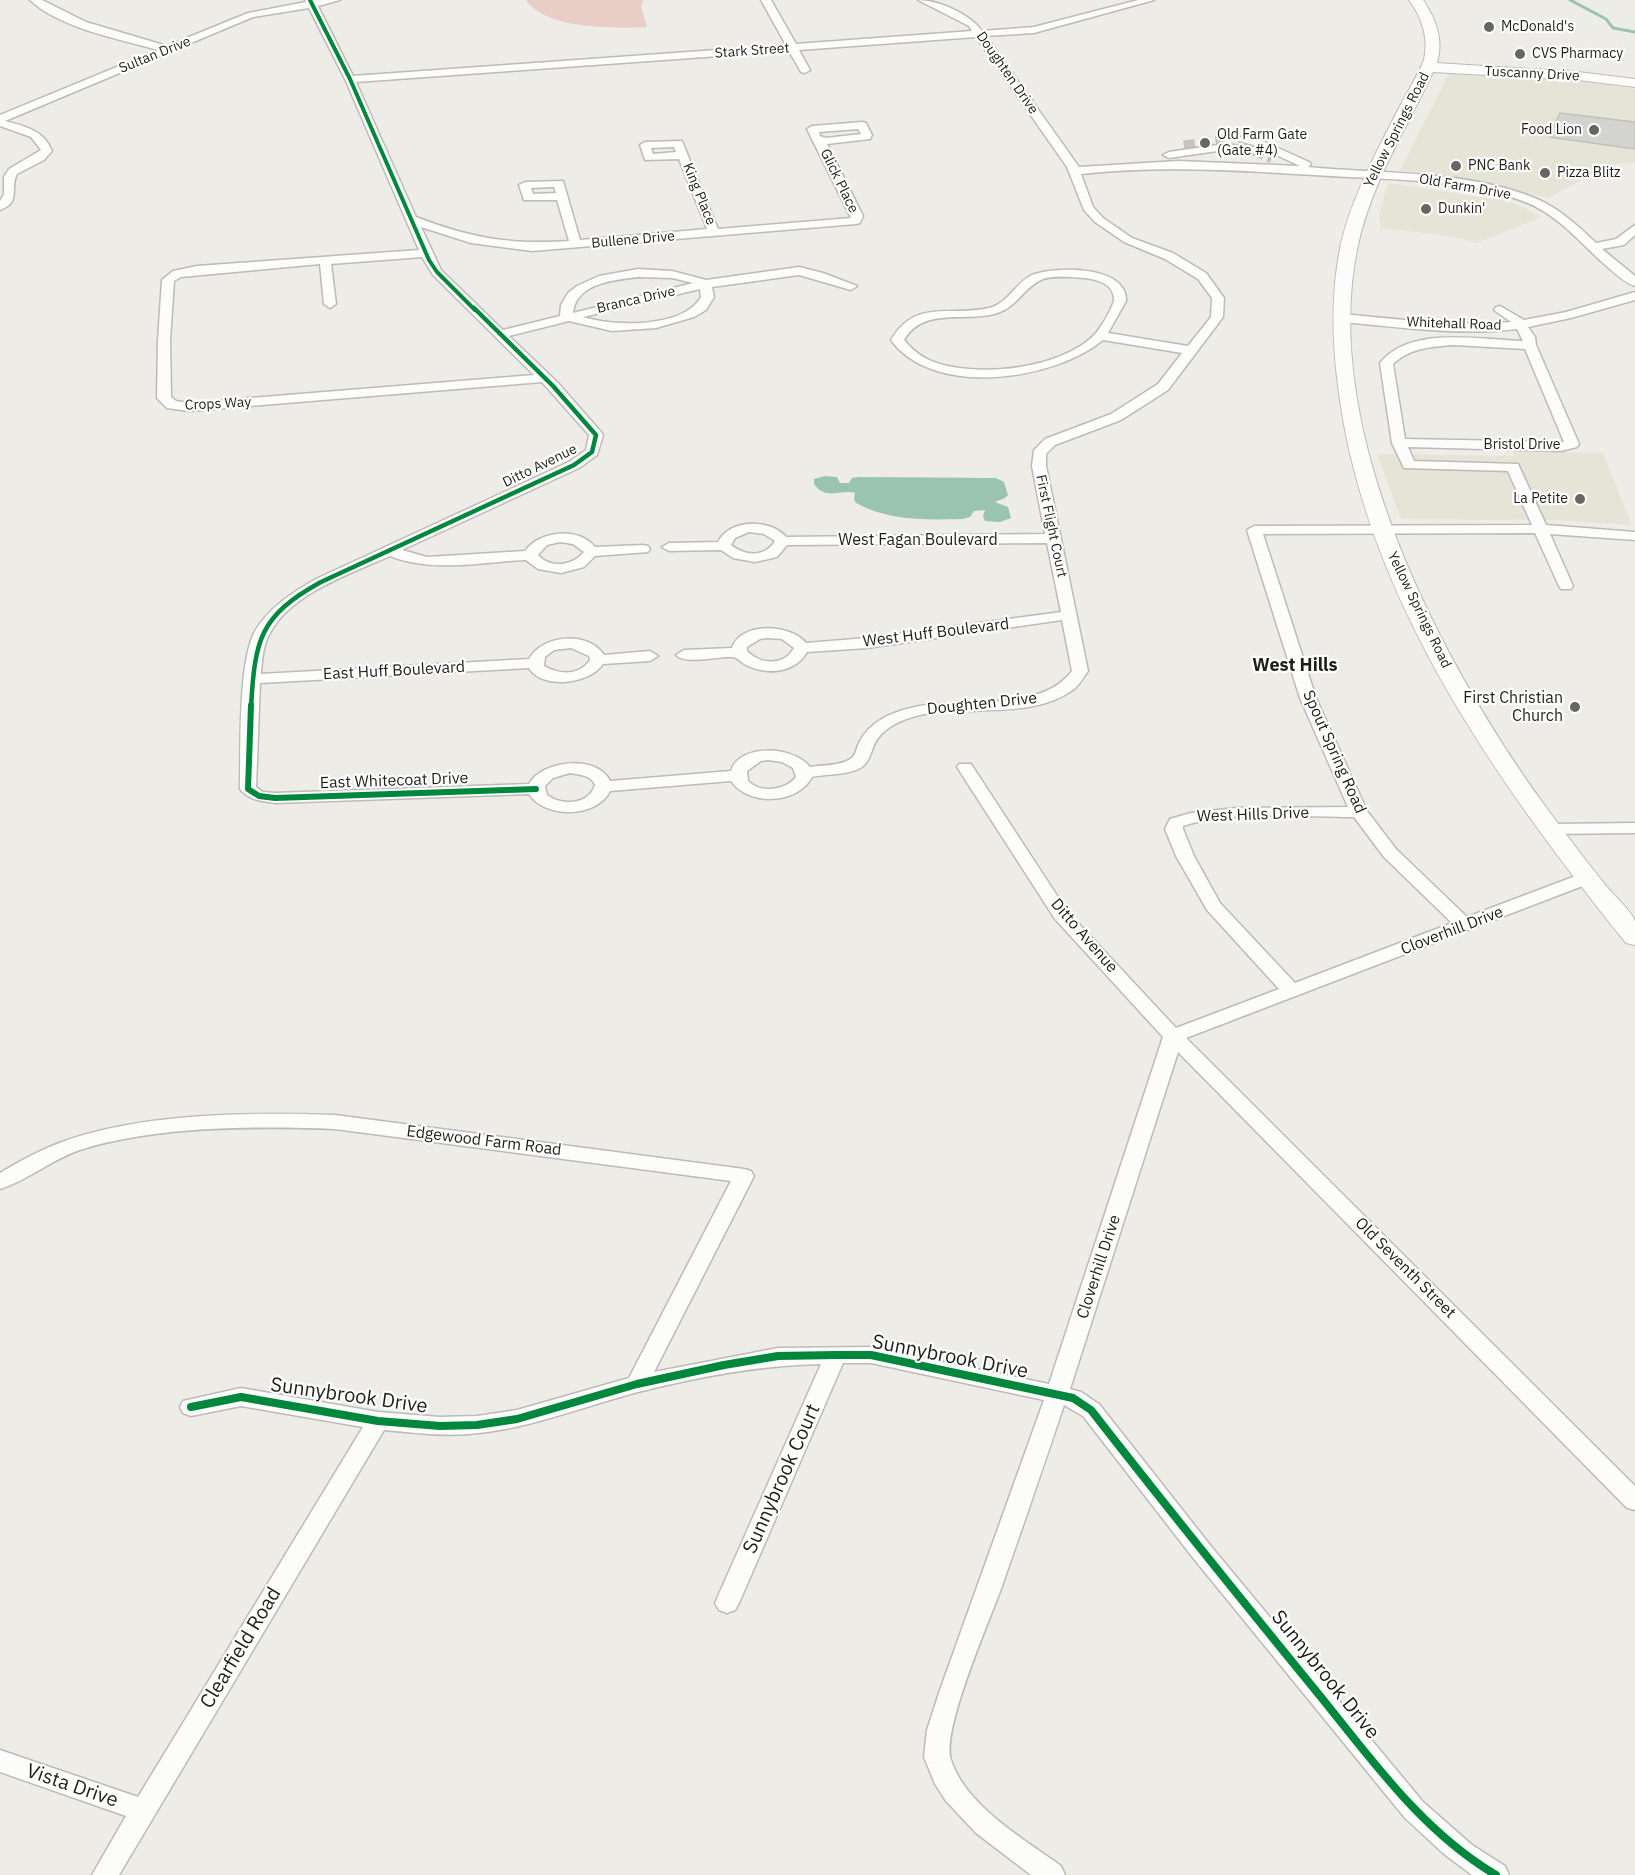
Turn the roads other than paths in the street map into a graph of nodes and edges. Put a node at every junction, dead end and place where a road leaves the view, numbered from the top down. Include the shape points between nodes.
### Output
1 (35, 0) edge
2 (335, 0) edge
3 (766, 0) edge
4 (923, 0) edge
5 (1149, 0) edge
6 (1416, 0) edge
7 (312, 3) edge
8 (980, 35) junction
9 (793, 48) junction
10 (167, 50) junction
11 (1429, 67) junction
12 (804, 70) dead end
13 (350, 79) junction
14 (1635, 83) edge
15 (0, 121) edge
16 (819, 140) dead end
17 (1224, 140) tunnel mouth
18 (1184, 146) tunnel mouth
19 (1254, 150) tunnel mouth
20 (683, 155) dead end
21 (1151, 157) junction
22 (1272, 158) tunnel mouth
23 (1305, 164) junction
24 (1072, 167) junction
25 (1373, 174) junction
26 (562, 196) dead end
27 (0, 207) edge
28 (413, 220) junction
29 (856, 221) joint
30 (1635, 229) edge
31 (442, 232) junction
32 (714, 233) junction
33 (576, 245) junction
34 (423, 246) junction
35 (1593, 247) junction
36 (325, 261) junction
37 (851, 281) dead end
38 (1635, 282) edge
39 (705, 284) junction
40 (1635, 296) edge
41 (330, 304) dead end
42 (1502, 311) dead end
43 (566, 316) junction
44 (1342, 318) junction
45 (1519, 325) junction
46 (1102, 332) junction
47 (500, 334) junction
48 (1530, 345) junction
49 (1195, 346) junction
50 (544, 378) junction
51 (1400, 443) junction
52 (1540, 530) junction
53 (1383, 531) junction
54 (1635, 536) edge
55 (1054, 538) junction
56 (782, 541) junction
57 (724, 546) junction
58 (669, 547) dead end
59 (643, 549) dead end
60 (389, 550) junction
61 (591, 552) junction
62 (530, 555) junction
63 (1566, 586) dead end
64 (1069, 615) junction
65 (802, 648) junction
66 (739, 652) junction
67 (684, 655) dead end
68 (650, 656) dead end
69 (598, 660) junction
70 (535, 663) junction
71 (253, 679) junction
72 (1068, 687) joint
73 (965, 767) dead end
74 (804, 773) junction
75 (737, 776) junction
76 (605, 786) junction
77 (536, 789) junction
78 (254, 794) joint
79 (1359, 812) junction
80 (1635, 828) edge
81 (1551, 830) junction
82 (1587, 878) junction
83 (1466, 926) junction
84 (1635, 937) edge
85 (1291, 990) junction
86 (1173, 1036) junction
87 (0, 1182) edge
88 (836, 1355) junction
89 (637, 1384) junction
90 (1058, 1396) junction
91 (191, 1407) dead end
92 (378, 1421) junction
93 (1635, 1501) edge
94 (727, 1603) dead end
95 (0, 1761) edge
96 (144, 1810) junction
97 (105, 1875) edge
98 (1052, 1875) edge
99 (1496, 1875) edge

1 - 10 street via 56,14 93,29
2 - 7 street, Sultan Drive
3 - 9 street
4 - 8 street, Doughten Drive via 968,21
5 - 8 street, Stark Street via 1050,27
6 - 11 main road, Yellow Springs Road via 1433,44
7 - 10 street, Sultan Drive via 251,15
7 - 13 street, Ditto Avenue
8 - 9 street, Stark Street
8 - 24 street, Doughten Drive
9 - 12 street
9 - 13 street, Stark Street
10 - 15 street, Sultan Drive
11 - 14 main road, Tuscanny Drive
11 - 25 main road, Yellow Springs Road
13 - 28 street, Ditto Avenue
15 - 27 street via 37,136 45,142 47,151 7,177 10,194
16 - 29 street, Glick Place
17 - 23 street via 1250,140
18 - 21 street
19 - 21 street via 1224,147
20 - 32 street, King Place
21 - 24 street
22 - 23 street
23 - 25 street
24 - 25 street via 1170,164
24 - 49 street, First Flight Court via 1088,208 1099,220 1128,240 1187,266 1208,282 1218,298 1219,309
25 - 35 street, Old Farm Drive via 1515,195 1551,211
25 - 44 main road, Yellow Springs Road via 1354,227
26 - 33 street
28 - 31 street, Bullene Drive
28 - 34 street, Ditto Avenue
29 - 32 street, Bullene Drive
30 - 35 street via 1620,242
31 - 33 street, Bullene Drive via 495,245
31 - 34 street, Crops Way
32 - 33 street, Bullene Drive
34 - 36 street, Crops Way
34 - 47 street, Ditto Avenue via 437,272
35 - 38 street, Old Farm Drive
36 - 41 street
36 - 50 street, Crops Way via 197,270 171,277 164,340 164,399 172,405 201,407
37 - 39 street, Branca Drive via 799,271
39 - 43 street, Branca Drive
39 - 43 street, Branca Drive via 660,273 620,275 575,292 565,307
39 - 43 street, Branca Drive via 708,295 704,304 694,312 660,324 610,327
40 - 45 street, Whitehall Road
42 - 45 street via 1508,321
43 - 47 street, Branca Drive
44 - 45 street, Whitehall Road via 1459,327
44 - 53 main road, Yellow Springs Road via 1350,416
45 - 48 street, Bristol Drive via 1530,337
46 - 46 street via 1119,304 1116,287 1097,277 1068,271 1029,281 1007,306 919,318 908,323 897,340 911,356 930,365 988,372 1042,366 1068,357 1087,347
46 - 49 street
47 - 50 street, Ditto Avenue
48 - 51 street, Bristol Drive via 1428,343 1390,357 1386,363
48 - 51 street, Bristol Drive via 1572,444 1562,447
49 - 55 street, First Flight Court via 1163,387 1134,407 1042,448 1039,465
50 - 60 street, Ditto Avenue via 596,435 592,452 574,465
51 - 52 street, Bristol Drive via 1409,465 1513,467
52 - 53 street
52 - 54 street
52 - 63 street
53 - 79 street, Spout Spring Road via 1254,530 1308,699
53 - 81 main road, Yellow Springs Road via 1407,590 1461,693
55 - 56 street, West Fagan Boulevard
55 - 64 street, First Flight Court
56 - 57 street via 780,549 757,557 736,554
56 - 57 street via 771,531 749,528 730,534
57 - 58 street
59 - 61 street
60 - 62 street via 427,561
60 - 71 street, Ditto Avenue via 321,582 285,606 257,644
61 - 62 street via 587,560 576,566 561,568 540,565
61 - 62 street via 587,544 576,539 560,538 544,541
64 - 65 street, West Huff Boulevard via 867,643
64 - 72 street, First Flight Court via 1080,671
65 - 66 street via 799,657 773,666 751,663
65 - 66 street via 791,636 767,633 746,639
66 - 67 street
68 - 69 street
69 - 70 street via 588,672 567,677 545,674
69 - 70 street via 591,649 571,644 541,651
70 - 71 street, East Huff Boulevard
71 - 78 street, Ditto Avenue via 248,789
72 - 74 street, Doughten Drive via 1031,701 923,710 894,718 872,735 860,761
73 - 86 street, Ditto Avenue via 1061,915
74 - 75 street via 801,765 792,760 768,755 745,762
74 - 75 street via 797,787 773,794 748,790
75 - 76 street
76 - 77 street via 594,772 570,768 546,775
76 - 77 street via 596,800 571,808 547,803
77 - 78 street, East Whitecoat Drive via 275,798
79 - 83 street, Spout Spring Road via 1390,854
79 - 85 street, West Hills Drive via 1235,814 1186,818 1176,823 1174,829 1185,856 1213,906
80 - 81 street
81 - 82 main road, Yellow Springs Road
82 - 83 street, Cloverhill Drive
82 - 84 main road, Yellow Springs Road
83 - 85 street, Cloverhill Drive
85 - 86 street, Cloverhill Drive
86 - 90 street, Cloverhill Drive
86 - 93 street, Old Seventh Street
87 - 89 street, Edgewood Farm Road via 70,1146 117,1134 201,1123 276,1119 335,1122 744,1176
88 - 89 street, Sunnybrook Drive via 778,1356
88 - 90 street, Sunnybrook Drive via 871,1356
88 - 94 street, Sunnybrook Court
89 - 92 street, Sunnybrook Drive via 507,1421 440,1426
90 - 98 street, Cloverhill Drive via 937,1742 937,1757 959,1798 976,1817
90 - 99 street, Sunnybrook Drive via 1073,1398 1091,1410 1414,1810 1444,1838
91 - 92 street, Sunnybrook Drive via 241,1397
92 - 96 street, Clearfield Road
95 - 96 street, Vista Drive
96 - 97 street, Clearfield Road

